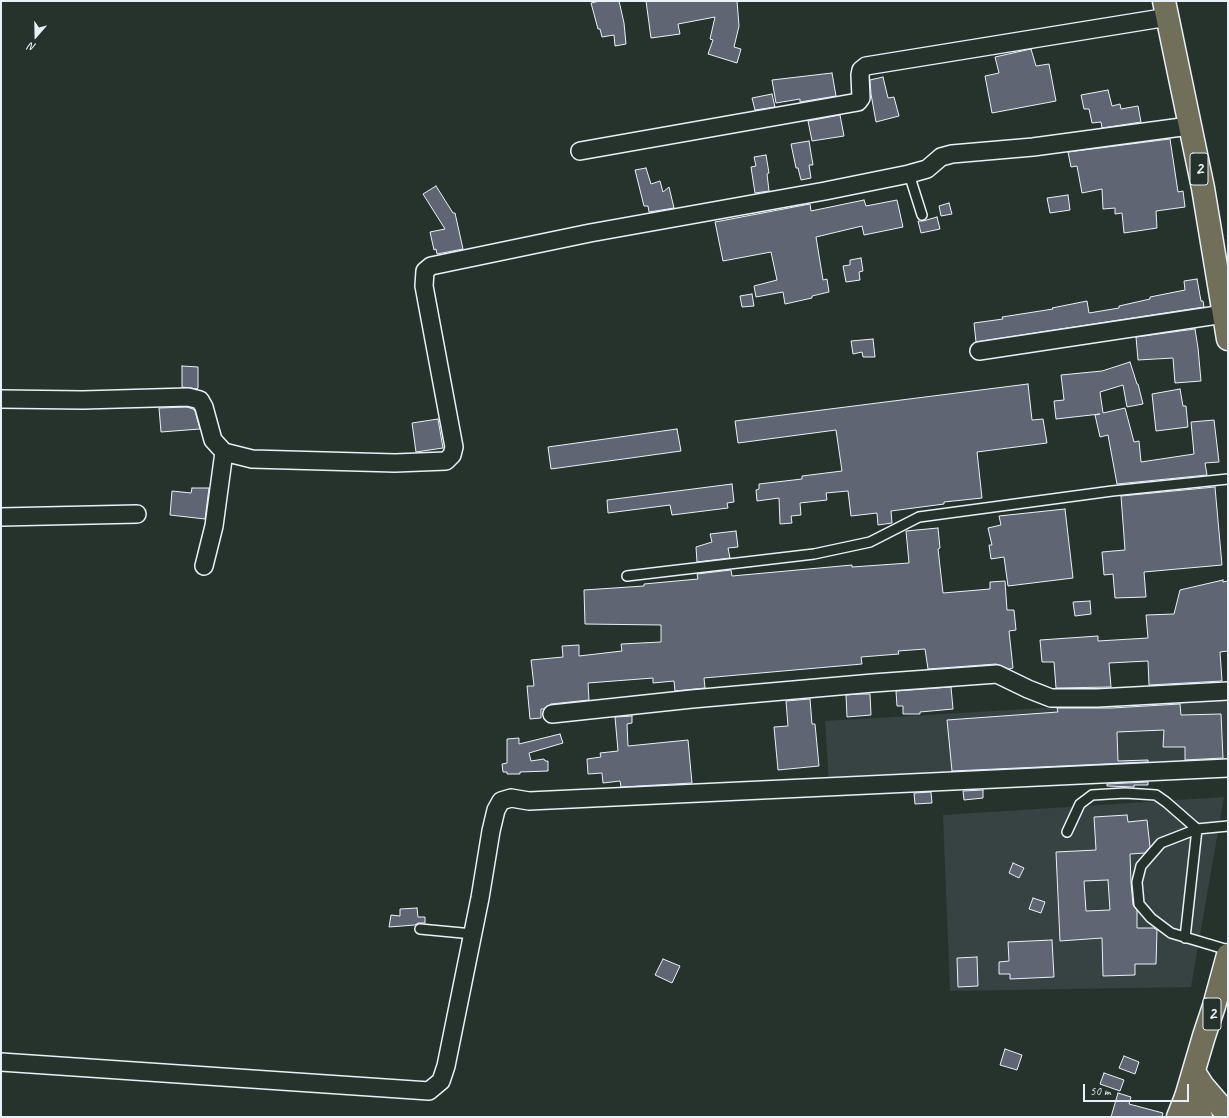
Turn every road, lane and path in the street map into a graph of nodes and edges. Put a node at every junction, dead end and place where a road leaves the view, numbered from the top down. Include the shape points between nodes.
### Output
1 (1166, 9) edge
2 (1189, 126) junction
3 (580, 151) dead end
4 (909, 174) junction
5 (922, 214) dead end
6 (1224, 314) junction
7 (1228, 339) edge
8 (979, 350) dead end
9 (1, 399) edge
10 (224, 452) junction
11 (1228, 479) edge
12 (137, 514) dead end
13 (1, 517) edge
14 (204, 566) dead end
15 (627, 576) dead end
16 (1228, 691) edge
17 (552, 714) dead end
18 (1228, 768) edge
19 (1228, 826) edge
20 (1197, 829) junction
21 (1067, 832) dead end
22 (420, 929) dead end
23 (473, 934) junction
24 (1186, 938) junction
25 (1228, 950) edge
26 (1228, 955) edge
27 (1, 1062) edge
28 (1194, 1072) junction
29 (1186, 1097) junction
30 (1228, 1115) edge
31 (1178, 1117) edge
32 (1201, 1117) edge

1 - 2 main road, 2
1 - 3 street via 866,66 861,70 861,98 858,102
2 - 4 street via 1033,147 952,154
2 - 6 main road, 2 via 1203,188
4 - 5 lane
4 - 10 street via 590,233 432,266 425,271 424,286 454,447 452,455 446,461 395,463 252,459
6 - 7 main road, 2
6 - 8 street
9 - 10 street via 200,400 213,440
10 - 14 street via 214,526
11 - 15 lane via 1112,491 919,517 870,542 814,554
12 - 13 street
16 - 17 street via 1050,698 997,674 692,699
18 - 23 street via 530,802 511,798 502,801 496,810
19 - 20 lane
20 - 21 lane via 1156,795 1125,793 1092,795 1080,804
20 - 24 lane
20 - 24 lane via 1161,843 1141,866 1137,882 1139,904 1151,918 1171,933
22 - 23 lane
23 - 27 street via 446,1066 441,1081 430,1091
24 - 25 lane
26 - 28 main road, 2
28 - 29 main road, 2
28 - 30 main road
29 - 31 main road, 2
29 - 32 main road

